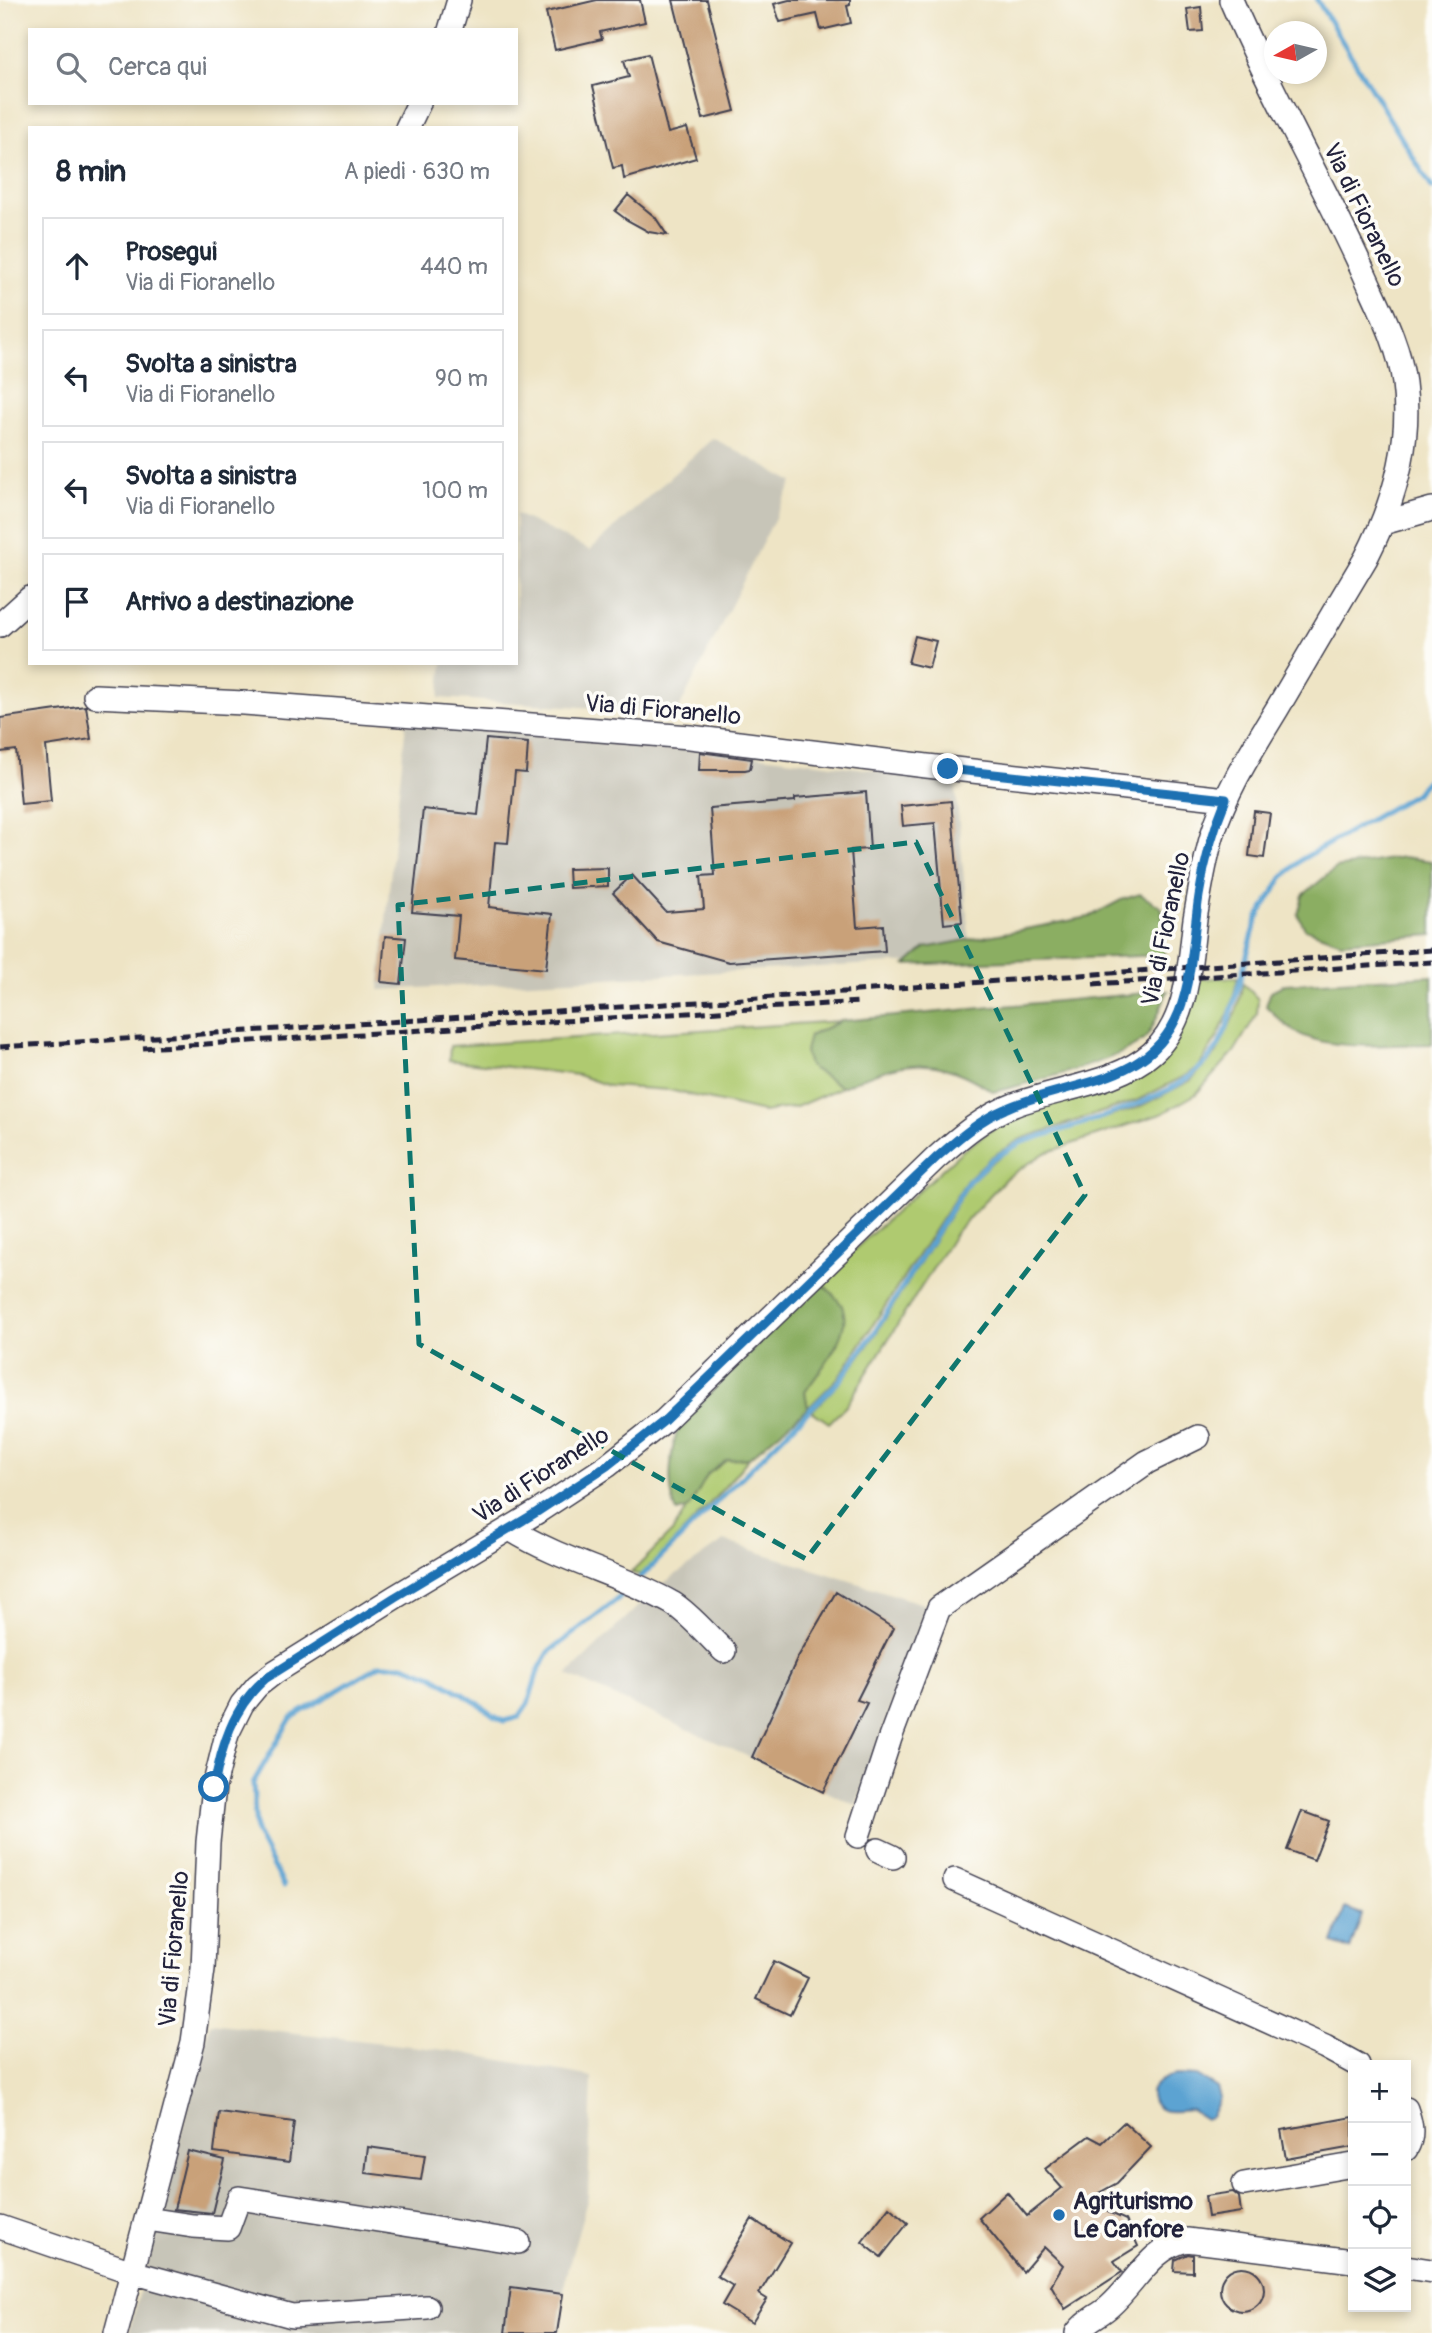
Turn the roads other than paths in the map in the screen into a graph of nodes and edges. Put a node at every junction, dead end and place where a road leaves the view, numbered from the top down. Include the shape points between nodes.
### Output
1 (459, 0) edge
2 (1231, 0) edge
3 (451, 28) edge
4 (418, 105) edge
5 (408, 126) edge
6 (1432, 509) edge
7 (1384, 523) junction
8 (28, 600) edge
9 (0, 625) edge
10 (94, 696) dead end
11 (1226, 799) junction
12 (1198, 1437) dead end
13 (510, 1529) junction
14 (724, 1651) dead end
15 (858, 1836) dead end
16 (954, 1880) dead end
17 (1350, 2060) edge
18 (1348, 2166) edge
19 (1244, 2184) dead end
20 (147, 2218) junction
21 (0, 2227) edge
22 (518, 2242) dead end
23 (1348, 2260) edge
24 (1411, 2268) edge
25 (1432, 2271) edge
26 (132, 2272) junction
27 (427, 2307) dead end
28 (116, 2333) edge
29 (1077, 2333) edge

1 - 3 street
2 - 7 street, Via di Fioranello via 1397,350 1405,385 1405,426
4 - 5 street
6 - 7 street
7 - 11 street, Via di Fioranello
8 - 9 street
10 - 11 street, Via di Fioranello via 690,737
11 - 13 street, Via di Fioranello via 1204,868 1183,998 1171,1029 1153,1052 1095,1081 1002,1110 964,1134 664,1421 607,1466
12 - 15 street via 1147,1462 939,1608
13 - 14 street via 537,1546 674,1604
13 - 20 street, Via di Fioranello via 275,1672 236,1713 214,1787 203,1969 193,2042
16 - 17 street
18 - 19 street
20 - 22 street via 228,2228 239,2198
20 - 26 street, Via di Fioranello
21 - 26 street
23 - 29 street via 1188,2240 1174,2243 1149,2261 1109,2307 1086,2321
24 - 25 street
26 - 27 street via 292,2316
26 - 28 street, Via di Fioranello

